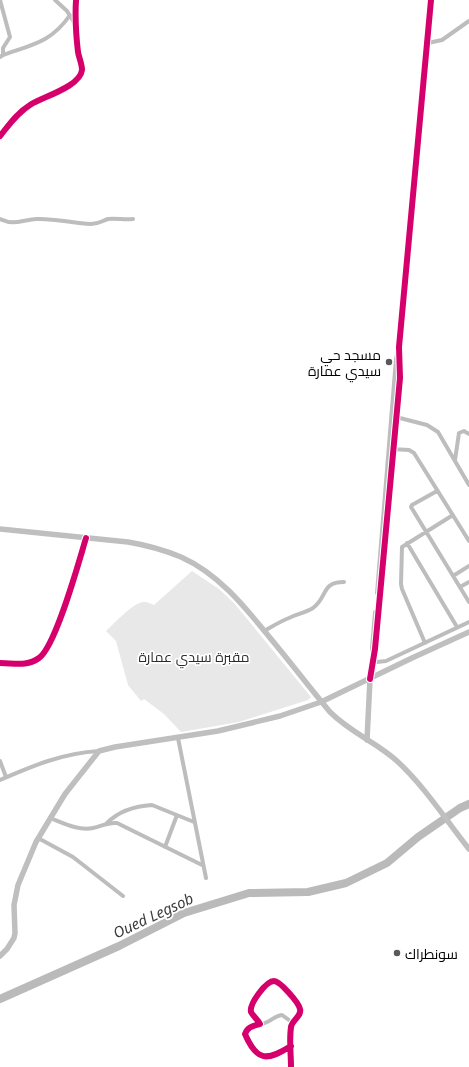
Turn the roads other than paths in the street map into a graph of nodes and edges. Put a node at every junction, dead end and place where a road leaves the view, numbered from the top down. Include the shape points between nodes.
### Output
1 (0, 0) edge
2 (55, 0) edge
3 (76, 0) edge
4 (431, 0) edge
5 (70, 15) junction
6 (469, 21) edge
7 (76, 29) junction
8 (428, 43) junction
9 (2, 56) edge
10 (0, 136) edge
11 (0, 219) edge
12 (133, 219) dead end
13 (399, 347) junction
14 (396, 417) junction
15 (469, 434) edge
16 (391, 449) junction
17 (455, 460) junction
18 (469, 485) edge
19 (437, 490) junction
20 (453, 515) junction
21 (0, 529) edge
22 (426, 532) junction
23 (86, 538) junction
24 (469, 541) edge
25 (407, 543) junction
26 (469, 566) edge
27 (453, 576) junction
28 (344, 582) dead end
29 (469, 582) edge
30 (460, 587) junction
31 (469, 602) edge
32 (469, 622) edge
33 (457, 627) junction
34 (264, 631) junction
35 (469, 632) edge
36 (425, 643) junction
37 (408, 650) junction
38 (412, 658) junction
39 (372, 661) junction
40 (386, 661) junction
41 (0, 662) edge
42 (388, 669) junction
43 (370, 679) junction
44 (321, 702) junction
45 (178, 738) junction
46 (367, 740) junction
47 (99, 751) junction
48 (0, 761) edge
49 (6, 777) junction
50 (0, 780) edge
51 (178, 815) junction
52 (50, 818) junction
53 (194, 822) junction
54 (106, 823) junction
55 (38, 838) junction
56 (165, 847) junction
57 (469, 850) edge
58 (202, 864) junction
59 (206, 878) dead end
60 (122, 896) dead end
61 (0, 956) edge
62 (293, 1023) junction
63 (260, 1024) junction
64 (291, 1046) junction
65 (291, 1067) edge

1 - 9 street via 10,37
2 - 5 street
3 - 7 street
4 - 8 street
5 - 7 street
5 - 9 street via 57,31 43,41
6 - 8 street via 442,40
7 - 10 street via 82,70 80,74 73,83 21,111
8 - 13 street
11 - 12 street via 8,223 36,219 90,224 101,223 107,219
13 - 14 street via 400,378
13 - 16 street via 396,359
14 - 16 street
14 - 17 street via 432,427 438,432
15 - 17 street via 462,431 459,433
16 - 19 street via 411,451
16 - 39 street
17 - 18 street
19 - 20 street
19 - 22 street via 411,506
20 - 22 street
20 - 24 street
21 - 23 main road
22 - 25 street
22 - 27 street
23 - 34 main road via 128,542 181,557 227,588
23 - 41 street via 70,591 45,650 39,658 28,664
25 - 33 street
25 - 36 street via 402,547 401,584
26 - 27 street
27 - 30 street
28 - 34 street via 336,582 329,586 312,608
29 - 30 street
30 - 31 street
32 - 33 street
33 - 36 street
34 - 44 main road
35 - 38 main road
36 - 37 street
37 - 38 street
37 - 40 street
38 - 42 main road
39 - 40 street
39 - 43 street
40 - 42 street
42 - 43 main road
43 - 44 main road
43 - 46 main road
44 - 45 main road via 218,732
44 - 46 main road via 341,723
45 - 47 main road
45 - 53 street
46 - 57 main road via 397,761 421,787
47 - 49 street via 56,758
47 - 52 main road via 65,794
48 - 49 street
49 - 50 street
51 - 53 street
51 - 54 street via 152,805 144,805 122,812
51 - 56 street
52 - 54 street via 68,826 85,829
52 - 55 main road
53 - 58 street
54 - 56 street via 122,826
55 - 60 street via 73,858
55 - 61 main road via 18,885 14,905 14,938
56 - 58 street
58 - 59 street
62 - 63 street via 282,1015
62 - 63 street via 300,1013 299,1005 279,982 272,981 259,993 252,1007 252,1013
62 - 64 street
63 - 64 street via 251,1026 245,1034 259,1055 268,1057
64 - 65 street

